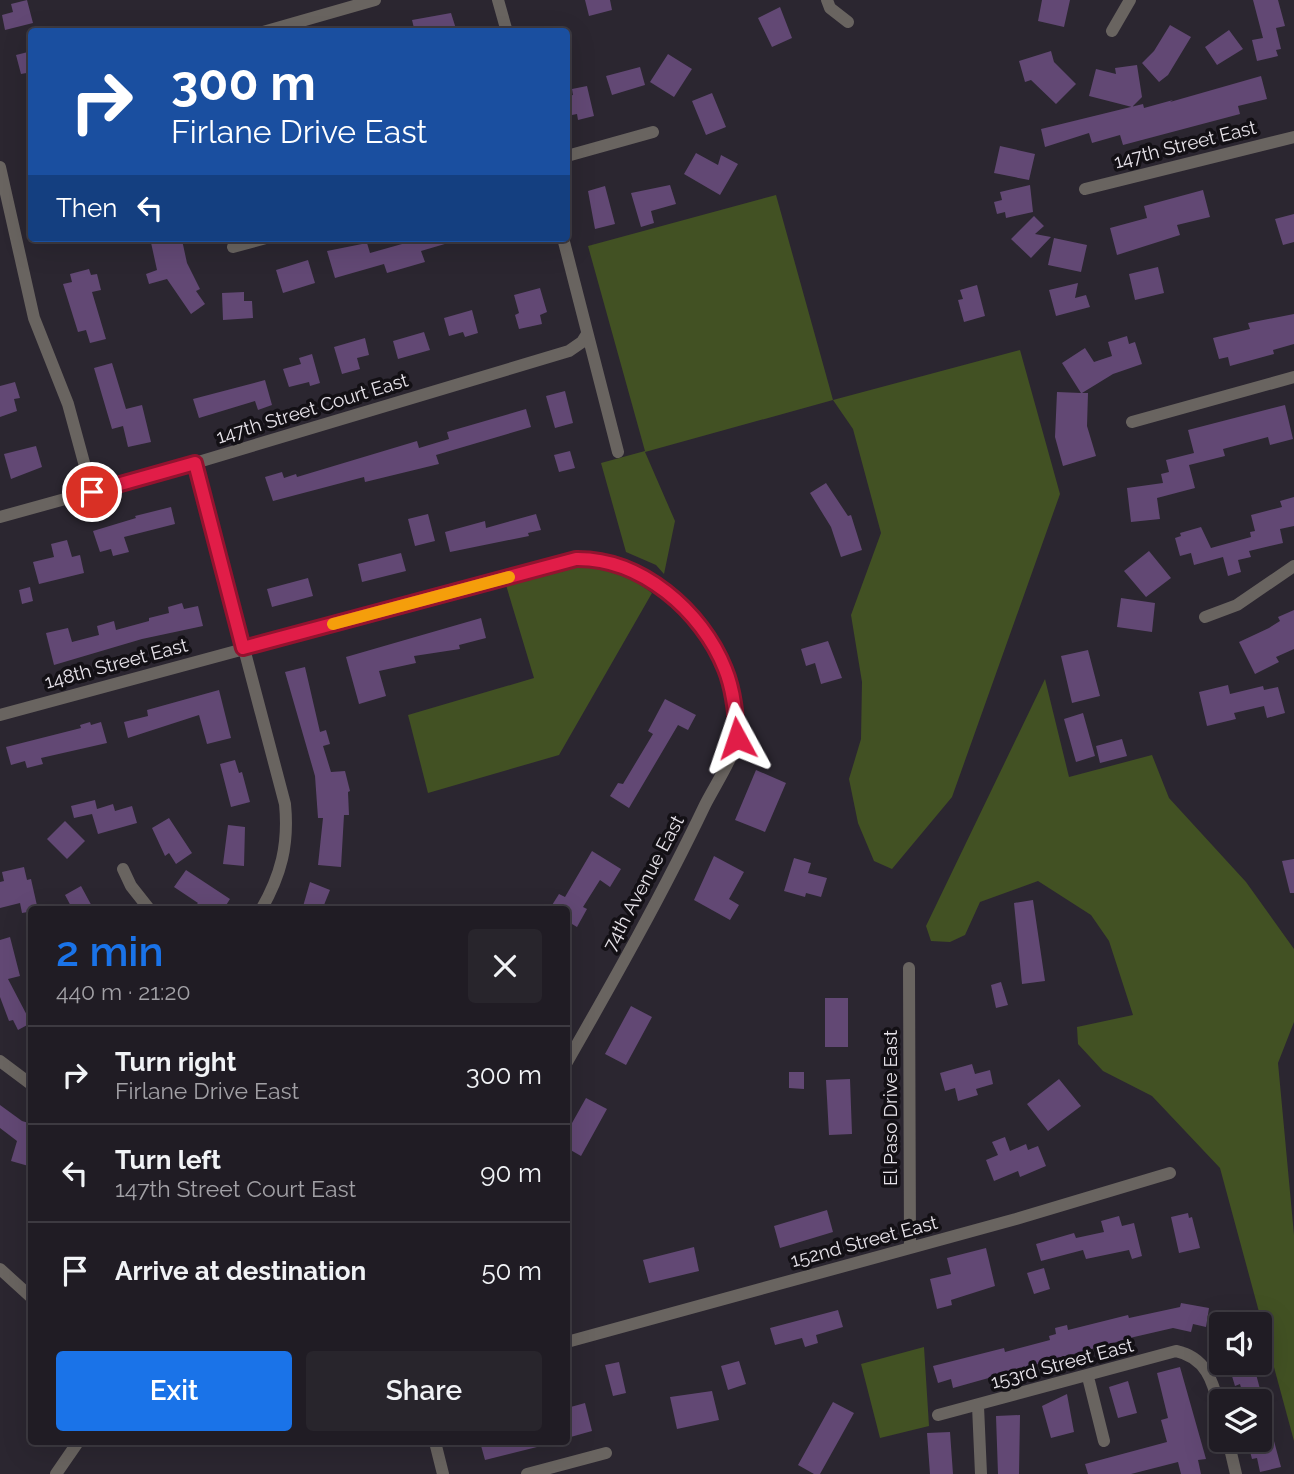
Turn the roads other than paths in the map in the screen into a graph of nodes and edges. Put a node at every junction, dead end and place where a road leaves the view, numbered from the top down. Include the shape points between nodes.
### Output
1 (375, 0) edge
2 (498, 0) edge
3 (827, 0) edge
4 (1130, 0) edge
5 (848, 22) dead end
6 (277, 28) edge
7 (506, 28) edge
8 (1112, 30) dead end
9 (653, 132) dead end
10 (1294, 136) edge
11 (570, 155) edge
12 (0, 167) edge
13 (1085, 189) dead end
14 (251, 242) edge
15 (564, 242) edge
16 (233, 247) dead end
17 (587, 334) junction
18 (1294, 377) edge
19 (1132, 422) dead end
20 (618, 452) dead end
21 (195, 463) junction
22 (92, 492) junction
23 (0, 517) edge
24 (1294, 566) edge
25 (1205, 617) dead end
26 (244, 652) junction
27 (0, 715) edge
28 (736, 716) joint
29 (123, 869) dead end
30 (147, 906) edge
31 (263, 906) edge
32 (909, 968) dead end
33 (570, 1057) edge
34 (0, 1061) edge
35 (28, 1082) edge
36 (1170, 1173) dead end
37 (910, 1248) junction
38 (0, 1269) edge
39 (28, 1294) edge
40 (570, 1341) edge
41 (1088, 1377) junction
42 (1215, 1389) edge
43 (978, 1406) junction
44 (938, 1415) dead end
45 (1104, 1441) dead end
46 (76, 1445) edge
47 (436, 1445) edge
48 (1231, 1452) edge
49 (606, 1453) dead end
50 (56, 1474) edge
51 (443, 1474) edge
52 (527, 1474) edge
53 (981, 1474) edge
54 (1236, 1474) edge

1 - 6 street
2 - 7 street
3 - 5 street
4 - 8 street
9 - 11 street
10 - 13 street, 147th Street East
12 - 22 street via 34,318 68,404
14 - 16 street
15 - 17 street
17 - 20 street
17 - 21 street, 147th Street Court East via 569,351
18 - 19 street
21 - 22 street, 147th Street Court East
21 - 26 street
22 - 23 street, 147th Street Court East
24 - 25 street via 1237,605
26 - 27 street, 148th Street East
26 - 28 street, 148th Street East via 560,563 589,559 628,569 689,612 725,668
26 - 31 street via 277,767 287,829 281,870
28 - 33 street, 74th Avenue East via 737,738 688,842
29 - 30 street
32 - 37 street, El Paso Drive East
34 - 35 street
36 - 37 street, 152nd Street East
37 - 40 street, 152nd Street East
38 - 39 street
41 - 42 street, 153rd Street East via 1176,1351 1194,1357 1211,1375
41 - 43 street, 153rd Street East
41 - 45 street
43 - 44 street, 153rd Street East
43 - 53 street
46 - 50 street
47 - 51 street
48 - 54 street
49 - 52 street

